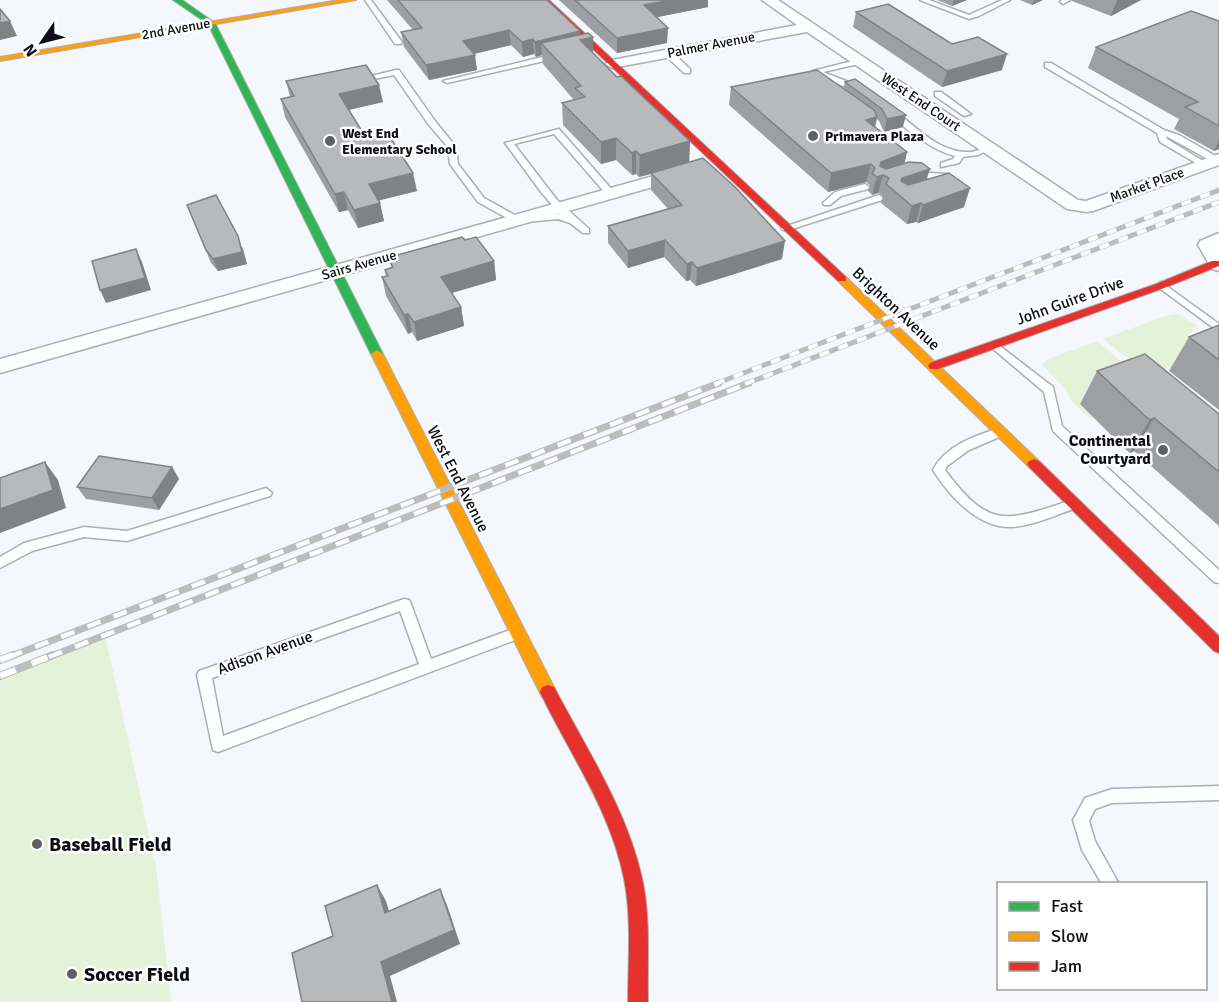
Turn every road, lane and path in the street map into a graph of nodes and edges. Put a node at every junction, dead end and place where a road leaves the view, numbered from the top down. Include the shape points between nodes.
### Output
1 (177, 0) edge
2 (351, 0) edge
3 (368, 0) edge
4 (545, 0) edge
5 (769, 0) edge
6 (923, 0) edge
7 (1007, 0) edge
8 (211, 23) junction
9 (809, 27) junction
10 (398, 42) dead end
11 (568, 53) edge
12 (668, 53) junction
13 (0, 58) edge
14 (860, 61) junction
15 (612, 64) junction
16 (1048, 65) dead end
17 (687, 71) dead end
18 (806, 73) edge
19 (826, 78) junction
20 (816, 80) junction
21 (447, 81) dead end
22 (349, 82) edge
23 (824, 87) edge
24 (938, 94) dead end
25 (867, 96) edge
26 (884, 107) edge
27 (967, 114) dead end
28 (1161, 132) junction
29 (989, 148) junction
30 (957, 153) junction
31 (1213, 161) edge
32 (717, 163) junction
33 (940, 163) dead end
34 (951, 178) junction
35 (942, 186) edge
36 (610, 193) junction
37 (1073, 205) joint
38 (836, 209) junction
39 (565, 215) junction
40 (517, 220) junction
41 (786, 228) junction
42 (586, 231) dead end
43 (1219, 238) edge
44 (1218, 264) edge
45 (336, 271) junction
46 (1161, 285) junction
47 (1219, 329) edge
48 (996, 346) junction
49 (0, 366) edge
50 (934, 366) junction
51 (1000, 432) junction
52 (266, 493) dead end
53 (1074, 504) junction
54 (0, 563) edge
55 (1219, 578) edge
56 (519, 632) junction
57 (1218, 643) edge
58 (427, 666) junction
59 (1219, 793) edge
60 (1110, 882) edge
61 (638, 1002) edge

1 - 8 street, West End Avenue
2 - 8 street, 2nd Avenue
3 - 10 lane
4 - 15 street, Brighton Avenue
5 - 9 street, West End Court
6 - 7 lane via 969,17
8 - 13 street, 2nd Avenue
8 - 45 street, West End Avenue
9 - 12 street, Palmer Avenue
9 - 14 street, West End Court
11 - 21 lane
12 - 15 street, Palmer Avenue
12 - 17 lane
14 - 19 lane via 817,70
14 - 29 street, West End Court
15 - 32 street, Brighton Avenue
16 - 28 lane
18 - 20 lane
19 - 20 lane
19 - 25 lane via 848,82
20 - 23 lane
22 - 40 lane via 396,72 452,147 454,164 481,200
24 - 27 lane
26 - 30 lane via 933,142
28 - 31 lane
28 - 31 lane via 1163,140
29 - 30 lane
29 - 37 street, West End Court
30 - 33 lane via 956,161
31 - 37 street, Market Place via 1087,207
32 - 36 street, Sairs Avenue
32 - 41 street, Brighton Avenue
34 - 34 lane via 926,176 909,181
34 - 35 lane
36 - 39 street, Sairs Avenue
36 - 39 lane via 556,131 508,143
38 - 38 lane via 876,196
38 - 41 lane
39 - 40 street, Sairs Avenue
39 - 42 lane
40 - 45 street, Sairs Avenue
41 - 50 street, Brighton Avenue
43 - 44 street via 1207,244
44 - 46 street, John Guire Drive
45 - 49 street, Sairs Avenue
45 - 56 street, West End Avenue
46 - 47 lane
46 - 48 street, John Guire Drive
48 - 50 street, John Guire Drive
48 - 55 lane via 1049,390 1057,428
50 - 51 street, Brighton Avenue
51 - 53 street, Brighton Avenue
51 - 53 lane via 941,462 939,470 950,484 996,522 1019,521
52 - 54 lane via 127,536 84,532 28,548
53 - 57 street, Brighton Avenue
56 - 58 lane, Adison Avenue
56 - 61 street, West End Avenue via 612,819 628,861 636,913
58 - 58 lane, Adison Avenue via 383,683 218,745 204,675 404,604
59 - 60 lane via 1112,796 1090,803 1081,820 1088,844

